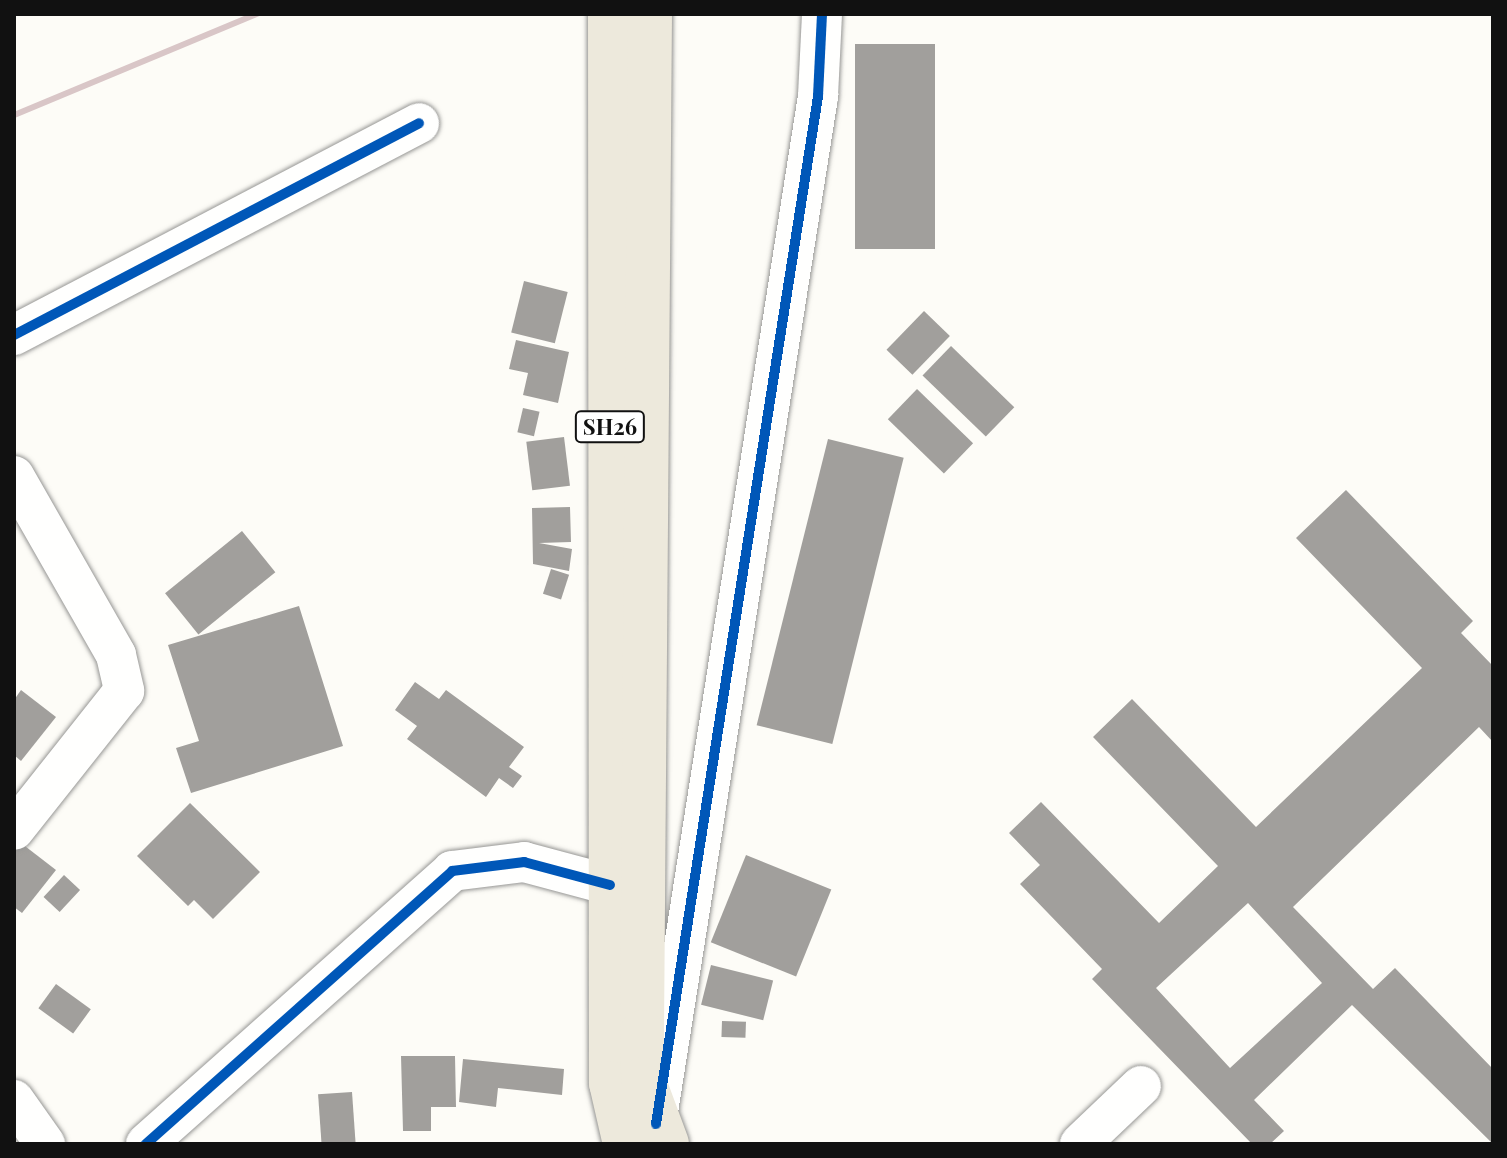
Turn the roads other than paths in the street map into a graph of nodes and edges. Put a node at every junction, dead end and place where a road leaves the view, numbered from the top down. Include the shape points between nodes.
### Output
1 (822, 14) edge
2 (623, 16) edge
3 (419, 123) dead end
4 (14, 335) edge
5 (14, 476) edge
6 (14, 830) edge
7 (610, 885) junction
8 (1141, 1086) dead end
9 (14, 1100) edge
10 (650, 1137) edge
11 (45, 1144) edge
12 (146, 1144) edge
13 (1080, 1144) edge

1 - 10 street via 818,96
2 - 7 main road, SH26
2 - 10 main road, SH26 via 643,1079
3 - 4 street
5 - 6 street via 116,655 124,691
7 - 10 main road, SH26 via 611,1083
7 - 12 street via 524,862 452,871
8 - 13 street
9 - 11 street

